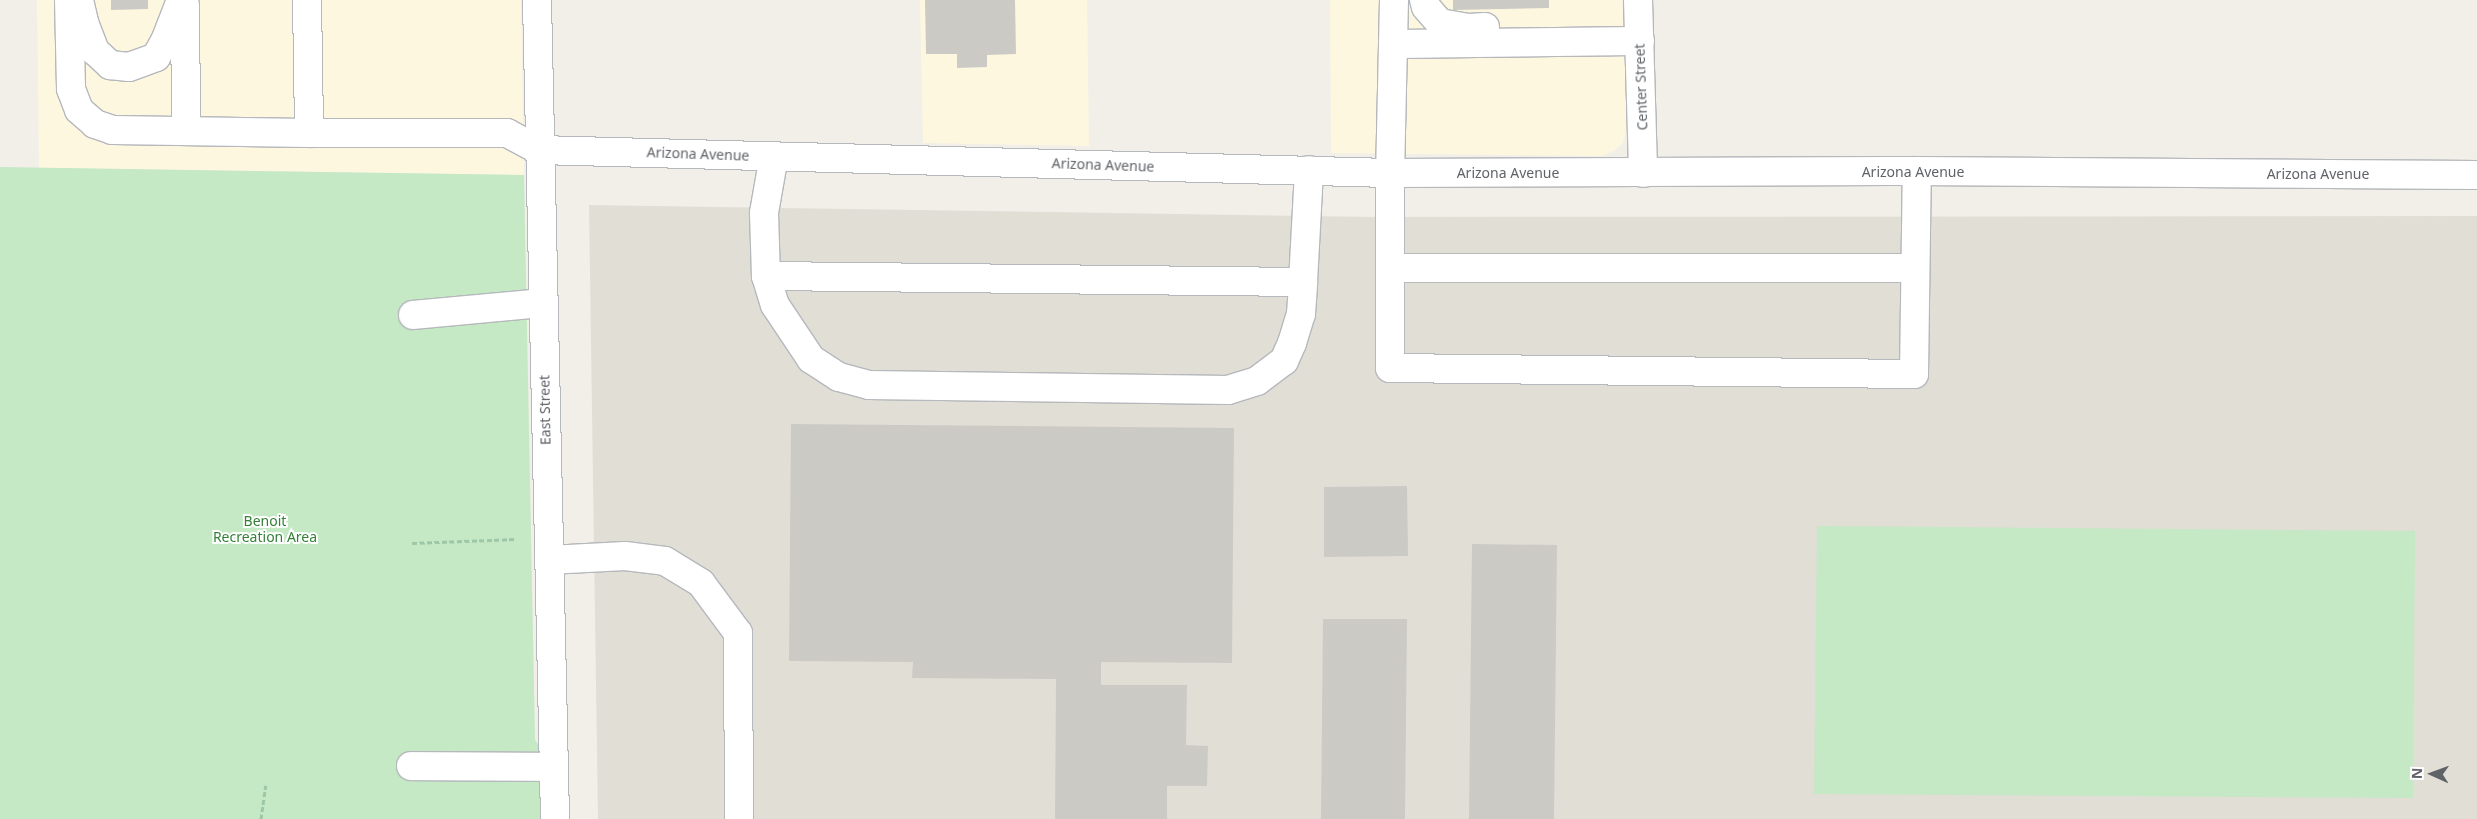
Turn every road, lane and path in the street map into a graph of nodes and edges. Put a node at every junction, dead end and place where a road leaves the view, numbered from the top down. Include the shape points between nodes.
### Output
1 (69, 0) edge
2 (79, 0) edge
3 (181, 0) edge
4 (185, 0) edge
5 (307, 0) edge
6 (537, 0) edge
7 (1394, 0) edge
8 (1424, 0) edge
9 (1638, 0) edge
10 (1640, 41) junction
11 (1569, 42) junction
12 (1394, 44) junction
13 (186, 131) junction
14 (309, 133) junction
15 (539, 150) junction
16 (774, 156) junction
17 (1310, 170) junction
18 (1917, 171) junction
19 (1390, 173) junction
20 (1644, 173) junction
21 (2477, 175) edge
22 (1390, 268) junction
23 (1915, 268) junction
24 (766, 276) junction
25 (1303, 282) junction
26 (543, 303) junction
27 (413, 315) dead end
28 (518, 539) dead end
29 (412, 543) dead end
30 (549, 560) junction
31 (411, 766) dead end
32 (554, 767) junction
33 (266, 785) dead end
34 (261, 819) edge
35 (555, 819) edge
36 (739, 819) edge

1 - 13 street via 71,89 79,110 94,124 112,130
2 - 3 street via 95,52 110,65 129,67 156,57 166,41
4 - 13 street
5 - 14 street
6 - 15 street, East Street
7 - 12 street
8 - 11 street via 1440,23 1469,28 1538,27 1560,32
9 - 10 street, Center Street
10 - 11 street
10 - 20 street, Center Street
11 - 12 street
12 - 19 street
13 - 14 street
14 - 15 street via 507,133
15 - 16 street, Arizona Avenue
15 - 26 street, East Street
16 - 17 street, Arizona Avenue
16 - 24 street via 764,213
17 - 19 street, Arizona Avenue
17 - 25 street
18 - 20 street, Arizona Avenue
18 - 21 street, Arizona Avenue
18 - 23 street
19 - 20 street, Arizona Avenue
19 - 22 street
22 - 23 street
22 - 23 street via 1390,368 1914,374
24 - 25 street
24 - 25 street via 775,305 811,359 839,378 869,385 1228,390 1257,381 1284,361 1301,314
26 - 27 street
26 - 30 street, East Street
28 - 29 path
30 - 32 street, East Street
30 - 36 street via 625,556 665,561 701,583 733,626 738,633
31 - 32 street
32 - 35 street, East Street
33 - 34 path

